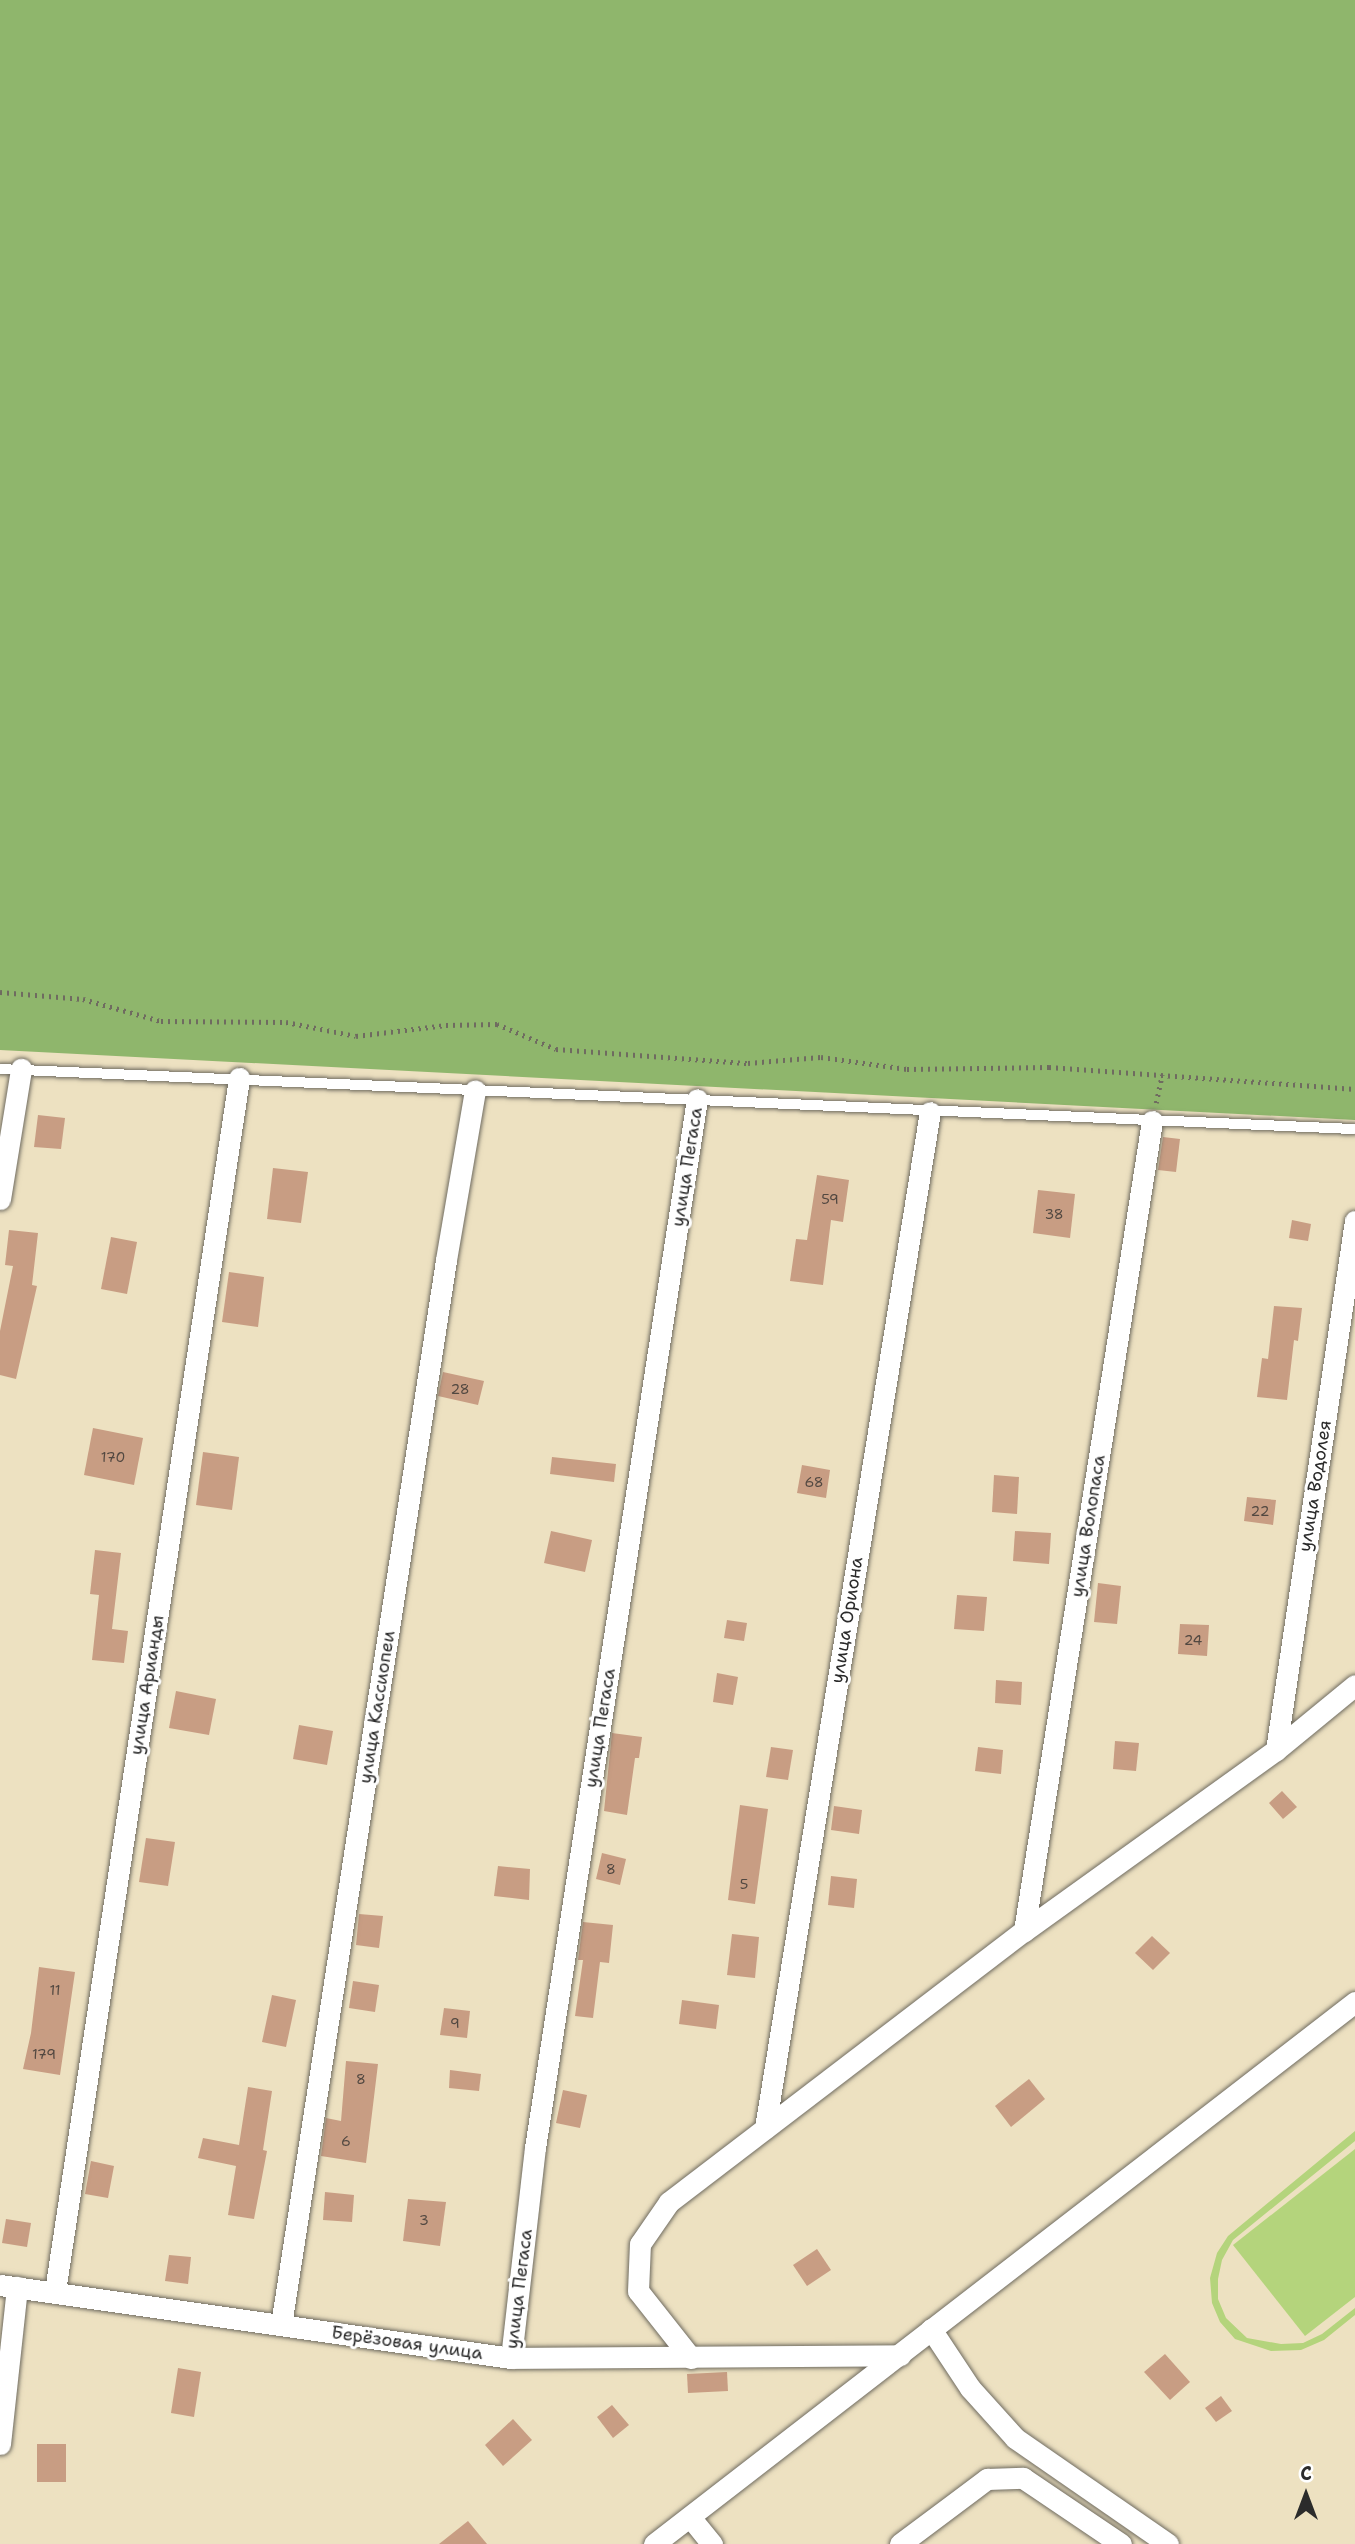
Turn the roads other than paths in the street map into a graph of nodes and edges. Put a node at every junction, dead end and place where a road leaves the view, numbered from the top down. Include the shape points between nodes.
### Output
1 (10, 1069) edge
2 (239, 1078) junction
3 (475, 1090) junction
4 (697, 1099) junction
5 (930, 1112) junction
6 (1152, 1121) junction
7 (1355, 1129) edge
8 (0, 1199) edge
9 (1355, 1221) edge
10 (1355, 1685) edge
11 (1276, 1750) junction
12 (1024, 1931) junction
13 (1355, 2002) edge
14 (765, 2128) junction
15 (8, 2286) edge
16 (55, 2291) junction
17 (281, 2325) junction
18 (931, 2329) junction
19 (900, 2355) junction
20 (511, 2358) junction
21 (691, 2358) junction
22 (0, 2444) edge
23 (690, 2517) junction
24 (654, 2544) edge
25 (712, 2544) edge
26 (900, 2544) edge
27 (1121, 2544) edge
28 (1168, 2544) edge

1 - 2 lane
1 - 8 street
2 - 3 lane
2 - 16 street, улица Арианды
3 - 4 lane
3 - 17 street, улица Кассиопеи
4 - 5 lane
4 - 20 street, улица Пегаса via 535,2148
5 - 6 lane
5 - 14 street, улица Ориона
6 - 7 lane
6 - 12 street, улица Волопаса
9 - 11 street, улица Водолея
10 - 11 street
11 - 12 street
12 - 14 street
13 - 18 street
14 - 21 street via 669,2202 640,2244 638,2291
15 - 16 street, Берёзовая улица
15 - 22 street
16 - 17 street, Берёзовая улица
17 - 20 street, Берёзовая улица
18 - 19 street
18 - 28 street via 970,2388 1015,2438
19 - 21 street, Берёзовая улица
19 - 23 street
20 - 21 street, Берёзовая улица
23 - 24 street
23 - 25 street
26 - 27 street via 987,2479 1023,2478

